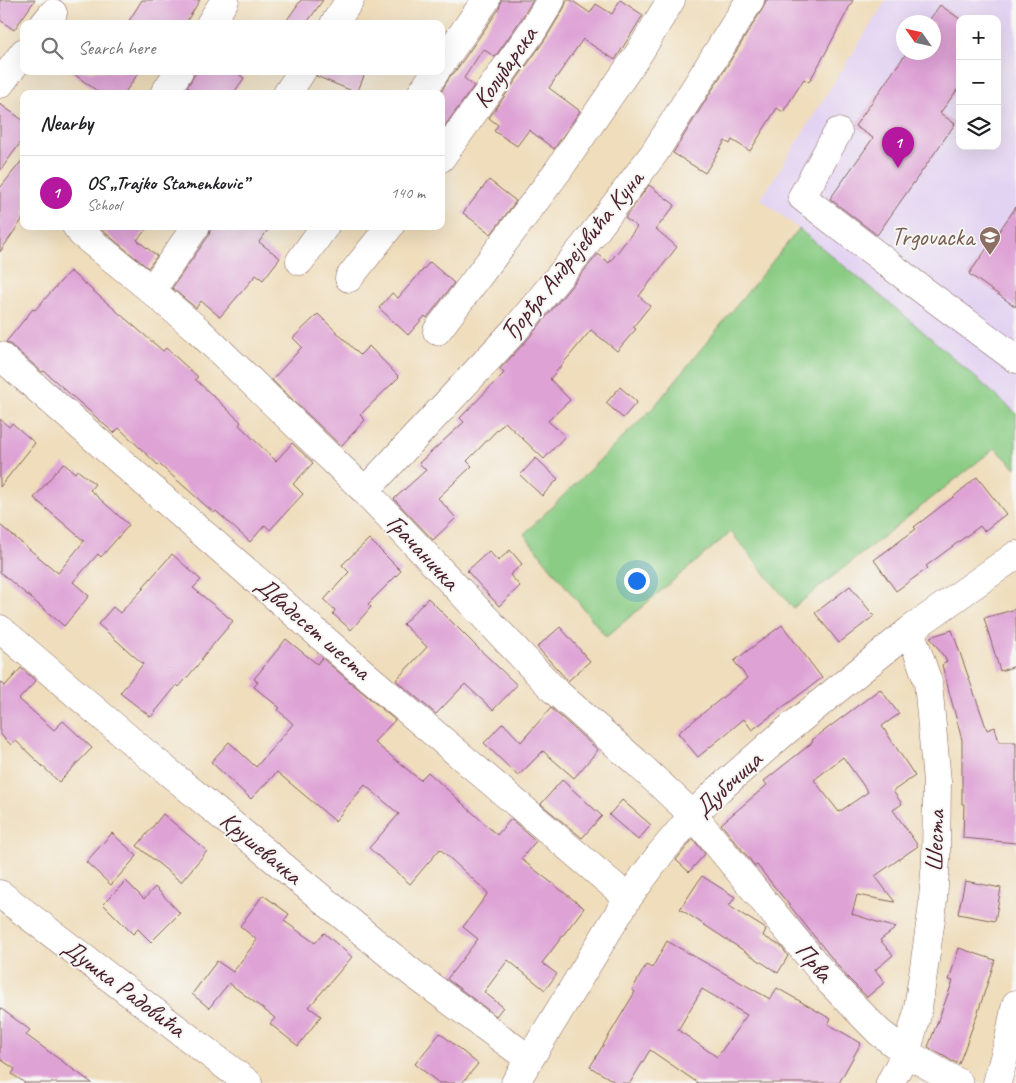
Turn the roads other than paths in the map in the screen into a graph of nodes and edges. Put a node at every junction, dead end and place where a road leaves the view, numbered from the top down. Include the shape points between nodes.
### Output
1 (225, 0) edge
2 (350, 0) edge
3 (486, 0) edge
4 (551, 0) edge
5 (671, 0) edge
6 (750, 0) edge
7 (212, 20) edge
8 (337, 20) edge
9 (20, 57) edge
10 (445, 58) edge
11 (176, 75) edge
12 (299, 75) edge
13 (433, 75) edge
14 (0, 84) edge
15 (167, 90) edge
16 (290, 90) edge
17 (424, 90) edge
18 (838, 132) dead end
19 (445, 152) edge
20 (79, 230) edge
21 (193, 230) edge
22 (322, 230) edge
23 (387, 230) edge
24 (300, 262) dead end
25 (349, 278) dead end
26 (152, 290) junction
27 (437, 331) dead end
28 (0, 356) edge
29 (1016, 359) edge
30 (365, 491) junction
31 (1016, 555) edge
32 (0, 629) edge
33 (910, 630) junction
34 (693, 815) junction
35 (0, 894) edge
36 (628, 898) junction
37 (1016, 1004) edge
38 (906, 1053) junction
39 (529, 1059) junction
40 (248, 1083) edge
41 (515, 1083) edge
42 (890, 1083) edge
43 (959, 1083) edge
44 (997, 1083) edge

1 - 7 street
2 - 8 street
3 - 10 street
4 - 19 street, Колубарска
5 - 27 street via 640,53 557,172
6 - 30 street, Ђорђа Андрејевића Куна via 655,152 584,246 515,330
9 - 14 street
11 - 15 street
12 - 16 street
13 - 17 street
18 - 29 street via 802,196
20 - 26 street, Грачаничка
21 - 26 street
22 - 24 street
23 - 25 street
26 - 30 street, Грачаничка
28 - 36 street, Двадесет шеста via 348,660
30 - 34 street, Грачаничка via 554,690
31 - 33 street, Дубочица
32 - 39 street, Крушевачка via 411,972
33 - 34 street, Дубочица via 781,735
33 - 38 street, Шеста via 928,682 937,782 932,912 917,1015
34 - 36 street, Дубочица
34 - 38 street, Прва via 831,983 879,1032
35 - 40 street, Душка Радовића
36 - 39 street, Дубочица
37 - 44 street
38 - 42 street, Шеста
38 - 43 street, Прва
39 - 41 street, Дубочица

